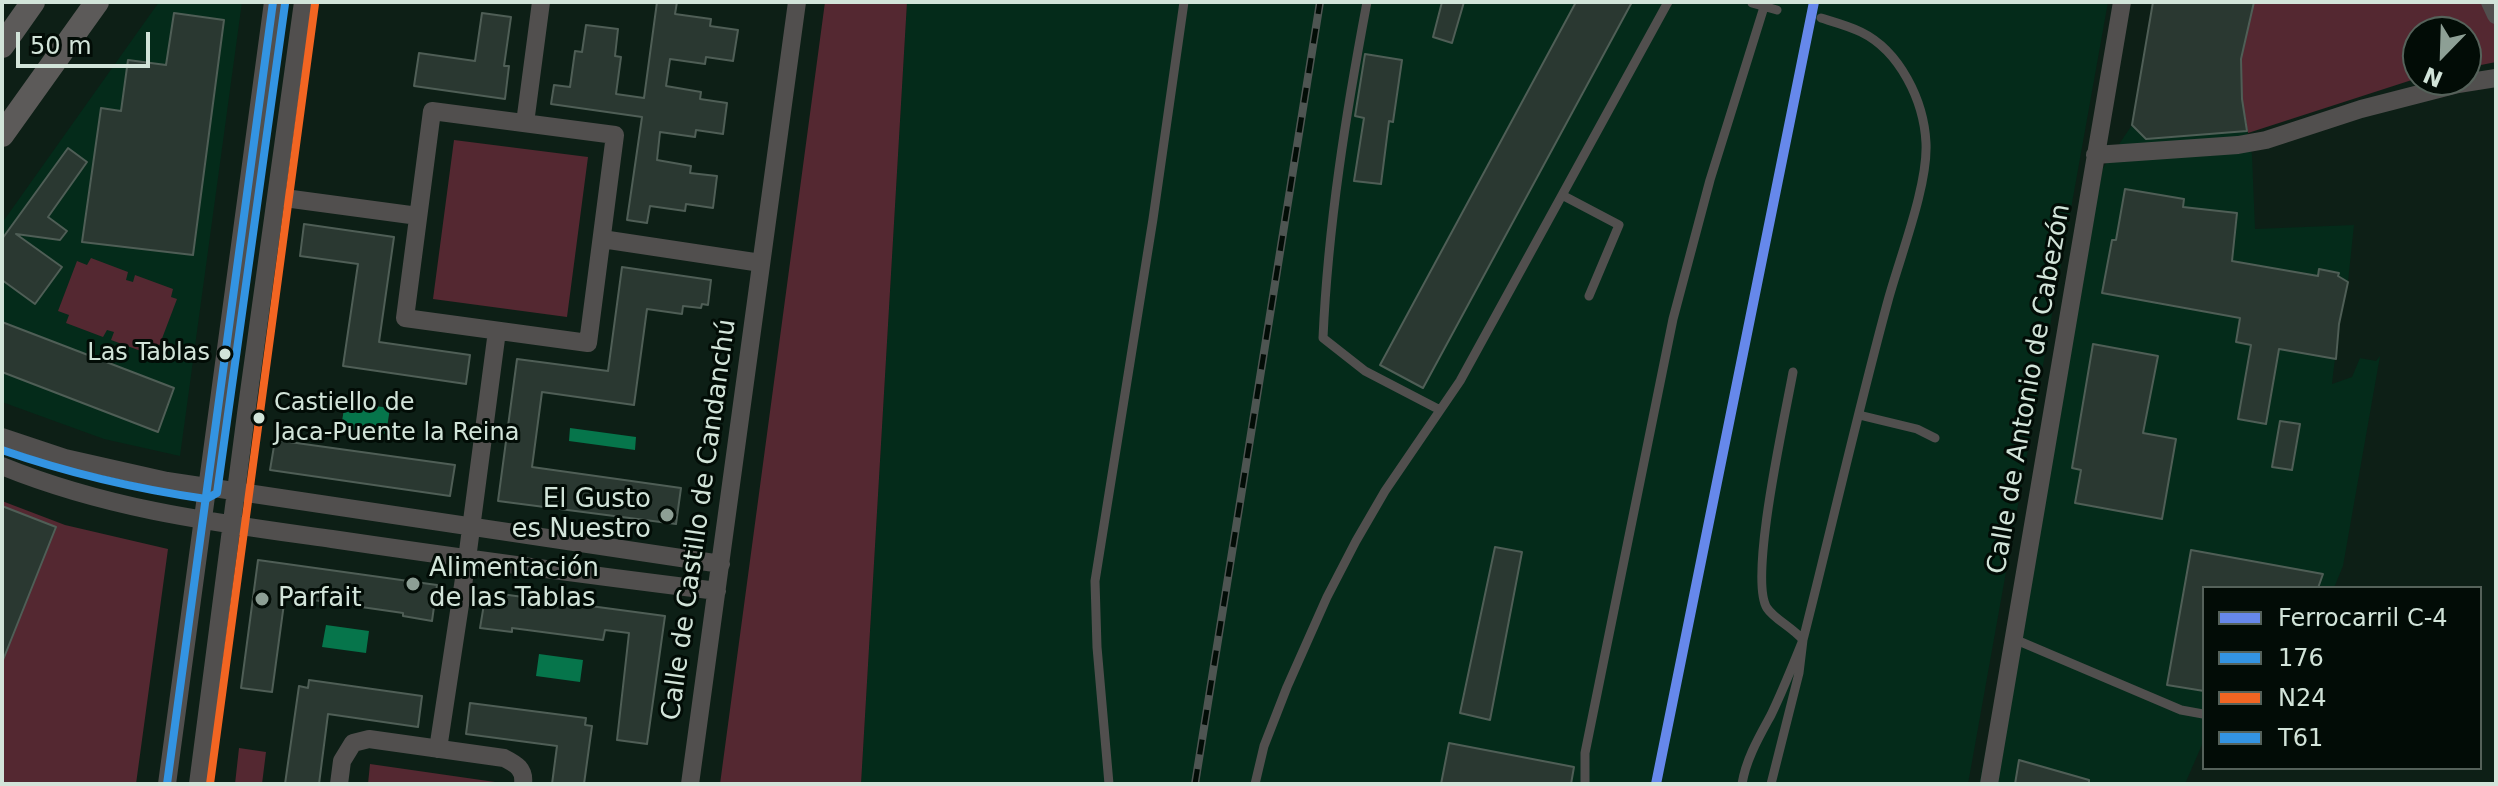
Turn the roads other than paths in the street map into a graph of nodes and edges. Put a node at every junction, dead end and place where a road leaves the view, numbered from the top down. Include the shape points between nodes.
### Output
1 (33, 2) edge
2 (97, 2) edge
3 (273, 2) edge
4 (303, 2) edge
5 (541, 2) edge
6 (797, 2) edge
7 (1184, 2) edge
8 (1367, 2) edge
9 (1668, 2) edge
10 (2122, 2) edge
11 (2490, 2) edge
12 (1752, 3) edge
13 (1764, 7) junction
14 (1777, 10) dead end
15 (2496, 15) edge
16 (1821, 18) dead end
17 (2, 46) edge
18 (2496, 78) edge
19 (525, 123) junction
20 (2, 135) edge
21 (2095, 155) junction
22 (1562, 195) junction
23 (277, 197) junction
24 (418, 216) junction
25 (602, 239) junction
26 (761, 263) junction
27 (1589, 296) dead end
28 (497, 331) junction
29 (1793, 372) dead end
30 (1440, 410) junction
31 (1859, 415) junction
32 (2, 437) edge
33 (1935, 438) dead end
34 (2, 466) edge
35 (207, 487) junction
36 (237, 492) junction
37 (203, 520) junction
38 (233, 525) junction
39 (470, 525) junction
40 (467, 559) junction
41 (721, 564) junction
42 (717, 591) junction
43 (2014, 639) junction
44 (1803, 640) junction
45 (2202, 714) edge
46 (438, 749) junction
47 (167, 784) edge
48 (198, 784) edge
49 (339, 784) edge
50 (523, 784) edge
51 (690, 784) edge
52 (1109, 784) edge
53 (1255, 784) edge
54 (1585, 784) edge
55 (1742, 784) edge
56 (1771, 784) edge
57 (1989, 784) edge

1 - 17 street
2 - 20 street
3 - 35 street
4 - 23 street
5 - 19 street
6 - 26 street, Calle de Castillo de Candanchú
7 - 52 lane via 1095,581
8 - 30 lane via 1326,261 1323,338 1365,371
9 - 22 lane
10 - 21 street, Calle de Antonio de Cabezón
11 - 15 street
12 - 13 lane
13 - 14 lane
13 - 54 lane via 1673,319 1585,753
16 - 31 lane via 1862,32 1897,61 1922,117 1926,143 1922,178
18 - 21 street via 2361,109 2266,140
19 - 24 street via 432,111
19 - 25 street via 615,135
21 - 43 street, Calle de Antonio de Cabezón
22 - 27 lane via 1619,225
22 - 30 lane
23 - 24 street
23 - 36 street
24 - 28 street via 405,318
25 - 26 street
25 - 28 street via 588,343
26 - 41 street, Calle de Castillo de Candanchú
28 - 39 street
29 - 44 lane via 1764,532 1762,594 1766,607
30 - 53 lane via 1385,491 1327,597 1264,746
31 - 33 lane
31 - 44 lane
32 - 35 street via 65,458
34 - 37 street via 90,497
35 - 36 street
35 - 37 street
36 - 38 street
36 - 39 street
37 - 38 street
37 - 47 street
38 - 40 street
38 - 48 street
39 - 40 street
39 - 41 street
40 - 42 street
40 - 46 street
41 - 42 street, Calle de Castillo de Candanchú
42 - 51 street, Calle de Castillo de Candanchú
43 - 45 lane via 2181,710
43 - 57 street, Calle de Antonio de Cabezón
44 - 55 lane
44 - 56 lane
46 - 49 street via 369,739 353,743 342,761
46 - 50 street via 504,758 517,764

